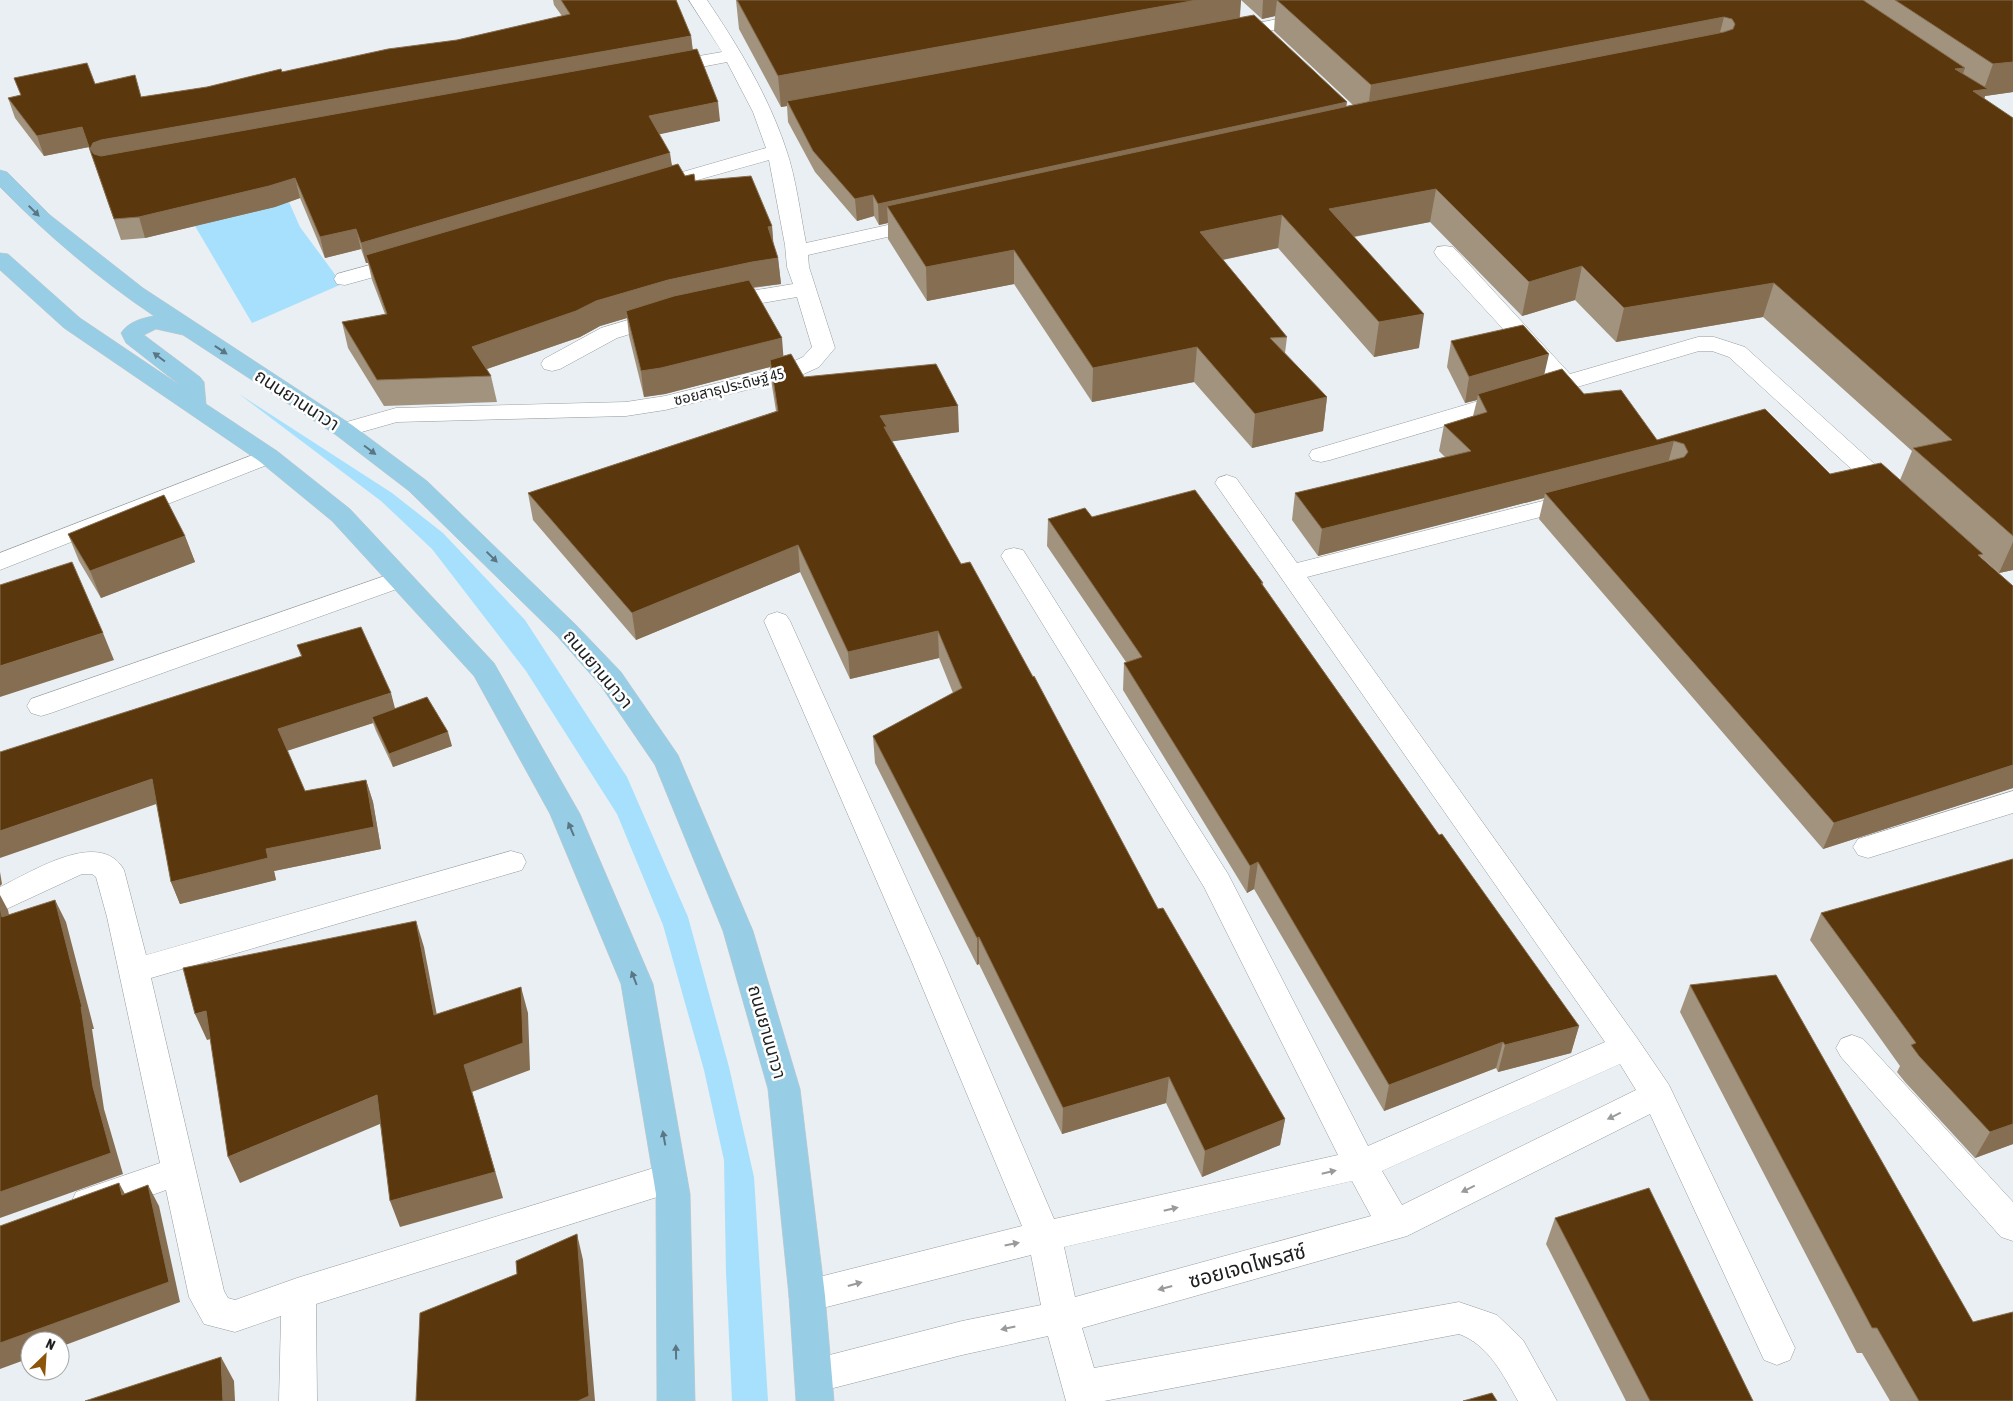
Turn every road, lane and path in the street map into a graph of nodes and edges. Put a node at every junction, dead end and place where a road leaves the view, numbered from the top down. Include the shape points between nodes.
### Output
1 (698, 0) edge
2 (1242, 14) dead end
3 (1324, 15) edge
4 (1255, 28) junction
5 (1216, 35) edge
6 (1270, 41) edge
7 (732, 56) junction
8 (644, 71) edge
9 (777, 151) junction
10 (0, 176) edge
11 (640, 191) edge
12 (943, 219) edge
13 (797, 251) junction
14 (1445, 252) dead end
15 (422, 256) edge
16 (0, 259) edge
17 (346, 279) dead end
18 (806, 289) junction
19 (192, 331) junction
20 (552, 364) dead end
21 (1565, 383) junction
22 (195, 406) junction
23 (344, 430) junction
24 (1321, 455) dead end
25 (268, 456) junction
26 (1227, 483) dead end
27 (1599, 495) edge
28 (1905, 505) edge
29 (1014, 556) dead end
30 (0, 562) edge
31 (1290, 573) junction
32 (399, 578) junction
33 (777, 621) dead end
34 (41, 706) dead end
35 (2013, 802) edge
36 (1868, 847) dead end
37 (511, 862) dead end
38 (0, 900) edge
39 (134, 971) junction
40 (1626, 1047) junction
41 (1852, 1048) dead end
42 (1658, 1094) junction
43 (1360, 1165) junction
44 (179, 1171) junction
45 (670, 1178) junction
46 (56, 1215) edge
47 (1395, 1225) junction
48 (2013, 1226) edge
49 (1045, 1238) junction
50 (297, 1294) junction
51 (807, 1296) junction
52 (1061, 1317) junction
53 (1778, 1348) dead end
54 (815, 1388) edge
55 (1083, 1395) edge
56 (298, 1401) edge
57 (676, 1401) edge
58 (1538, 1401) edge

1 - 7 street, ซอยสาธุประดิษฐ์ 45 via 724,22
2 - 4 street
3 - 4 street
4 - 5 street
4 - 6 street
7 - 8 street
7 - 9 street, ซอยสาธุประดิษฐ์ 45 via 763,112 774,116
9 - 11 street
9 - 13 street, ซอยสาธุประดิษฐ์ 45
10 -> 19 main road, ถนนยานนาวา via 58,232 135,293
12 - 13 street
13 - 18 street, ซอยสาธุประดิษฐ์ 45 via 798,267
14 - 21 street
15 - 17 street
16 - 22 main road via 72,324
18 - 20 street via 690,310 609,333
18 - 23 street, ซอยสาธุประดิษฐ์ 45 via 824,348 811,362 787,373 665,403 626,409 396,415
22 -> 19 main road via 192,382 134,338 132,333 155,321
19 -> 23 main road, ถนนยานนาวา
21 - 24 street
21 - 28 street via 1698,344 1731,348
22 - 25 main road
23 -> 51 main road, ถนนยานนาวา via 418,486 566,630 611,679 668,762 738,931 784,1089
25 - 30 street
25 - 32 main road via 341,515
26 - 31 street
27 - 31 street
29 - 43 street via 1217,882
31 - 40 street
32 - 34 street
45 -> 32 main road via 637,984 564,814 484,670
33 - 49 street via 927,960
35 - 36 street
37 - 39 street
38 - 39 street via 78,863 96,863 109,870
39 - 44 street
40 - 42 street
40 - 43 street
41 - 48 street
42 -> 47 street, ซอยเจดไพรสซ์
42 - 53 street
43 - 47 street
49 -> 43 street
44 - 46 street
44 - 50 street via 207,1297 217,1312 235,1316
45 - 50 street
57 -> 45 main road via 673,1194
47 -> 52 street, ซอยเจดไพรสซ์
51 -> 49 street via 943,1260
49 - 52 street
50 - 56 street
51 - 54 main road, ถนนยานนาวา
52 -> 54 street, ซอยเจดไพรสซ์ via 962,1338
52 - 55 street
55 - 58 street via 1458,1318 1484,1327 1510,1352

